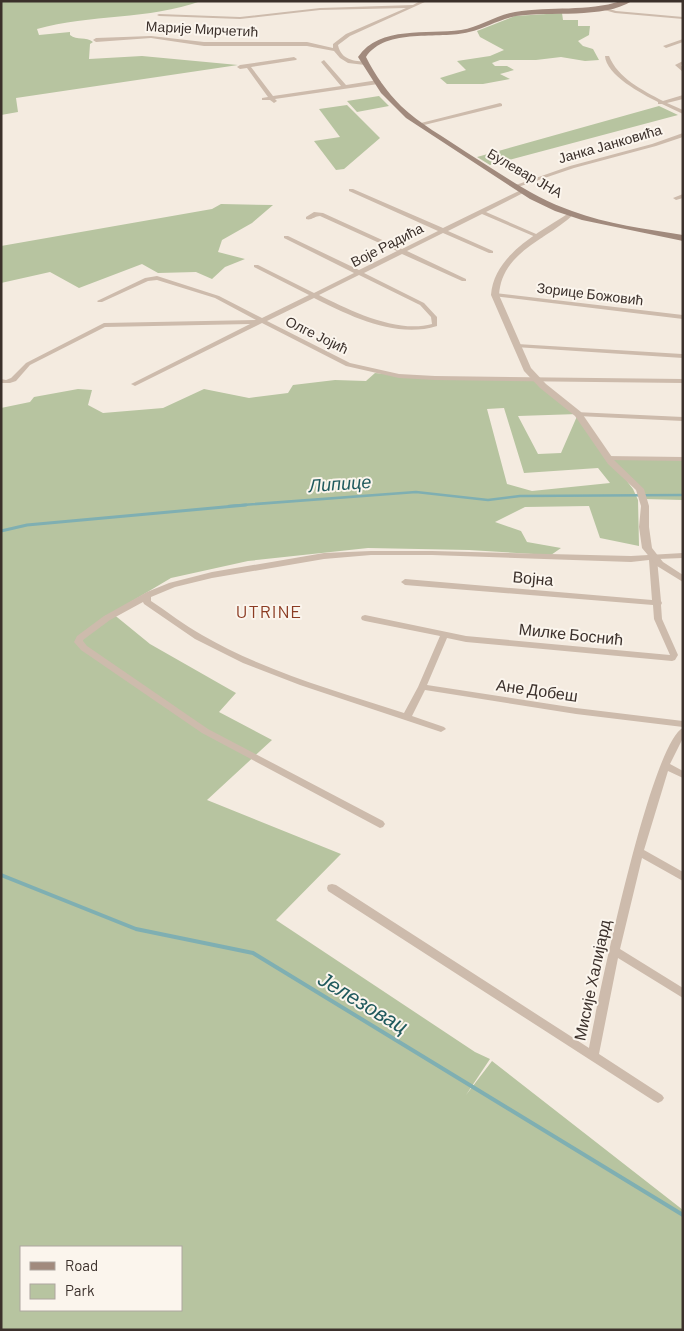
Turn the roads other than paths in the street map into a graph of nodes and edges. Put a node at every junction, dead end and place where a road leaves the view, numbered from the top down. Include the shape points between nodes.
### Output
1 (425, 1) edge
2 (629, 1) edge
3 (414, 6) junction
4 (603, 8) junction
5 (159, 15) dead end
6 (200, 16) dead end
7 (240, 18) junction
8 (683, 18) edge
9 (96, 40) dead end
10 (683, 40) edge
11 (666, 46) dead end
12 (335, 50) junction
13 (607, 57) dead end
14 (294, 59) dead end
15 (324, 62) dead end
16 (683, 62) edge
17 (365, 63) junction
18 (248, 66) junction
19 (240, 67) dead end
20 (683, 71) edge
21 (378, 82) junction
22 (345, 87) junction
23 (683, 97) edge
24 (264, 98) dead end
25 (273, 99) junction
26 (660, 103) junction
27 (500, 104) dead end
28 (683, 112) edge
29 (420, 124) junction
30 (683, 135) edge
31 (520, 189) junction
32 (351, 190) dead end
33 (482, 212) junction
34 (572, 214) junction
35 (308, 218) dead end
36 (443, 231) junction
37 (286, 237) dead end
38 (540, 237) junction
39 (683, 238) edge
40 (402, 252) junction
41 (491, 252) dead end
42 (256, 266) dead end
43 (359, 273) junction
44 (464, 280) dead end
45 (314, 296) junction
46 (495, 296) junction
47 (100, 301) dead end
48 (683, 317) edge
49 (261, 322) junction
50 (431, 327) joint
51 (517, 346) junction
52 (682, 356) edge
53 (538, 380) junction
54 (1, 381) edge
55 (683, 381) edge
56 (134, 384) dead end
57 (578, 414) junction
58 (683, 418) edge
59 (608, 458) junction
60 (683, 459) edge
61 (683, 555) edge
62 (654, 558) junction
63 (683, 579) edge
64 (405, 582) dead end
65 (147, 597) junction
66 (658, 603) junction
67 (365, 618) dead end
68 (444, 636) junction
69 (422, 688) junction
70 (406, 718) junction
71 (683, 724) edge
72 (441, 729) dead end
73 (683, 731) edge
74 (665, 765) junction
75 (683, 775) edge
76 (380, 824) dead end
77 (638, 852) junction
78 (683, 877) edge
79 (332, 888) dead end
80 (615, 951) junction
81 (683, 994) edge
82 (593, 1056) junction
83 (658, 1098) dead end

1 - 3 street
2 - 4 main road
3 - 7 street via 320,9
3 - 12 street via 348,35 337,42
4 - 8 street
4 - 17 main road via 522,14 504,17 468,31 388,39 366,49 362,57
5 - 7 street
6 - 7 street
9 - 12 street, Марије Мирчетић via 152,36 179,42 307,44
10 - 11 street
12 - 17 street, Марије Мирчетић via 346,60
13 - 26 street via 607,62 616,71
14 - 18 street
15 - 22 street
16 - 20 street via 678,65
17 - 21 main road, Булевар ЈНА
18 - 19 street
18 - 25 street
21 - 22 street
21 - 29 main road, Булевар ЈНА via 398,106
22 - 25 street
23 - 26 street
24 - 25 street
26 - 28 street
27 - 29 street
29 - 31 main road, Булевар ЈНА
30 - 31 street, Јанка Јанковића via 572,166
31 - 33 street, Воје Радића
31 - 34 main road, Булевар ЈНА
32 - 36 street
33 - 36 street, Воје Радића
33 - 38 street
34 - 38 street
34 - 39 main road, Булевар ЈНА
35 - 40 street via 321,214
36 - 40 street, Воје Радића
36 - 41 street
37 - 43 street
38 - 46 street via 519,250 509,261 497,282
40 - 43 street, Воје Радића
40 - 44 street
42 - 45 street
43 - 45 street, Воје Радића
43 - 50 street via 426,307 436,321 436,325
45 - 49 street, Воје Радића
45 - 50 street via 375,323
46 - 48 street, Зорице Божовић
46 - 51 street
47 - 49 street, Олге Јојић via 157,278 217,297
49 - 53 street, Олге Јојић via 341,362 369,370 419,377
49 - 54 street, Воје Радића via 104,325 28,364 15,380
49 - 56 street, Воје Радића
51 - 52 street
51 - 53 street via 527,370
53 - 55 street, Олге Јојић
53 - 57 street
57 - 58 street
57 - 59 street
59 - 60 street
59 - 62 street via 643,494 645,537
61 - 62 street
62 - 63 street
62 - 65 street via 423,553 337,555 212,575 172,585
62 - 66 street, Милке Боснић
64 - 66 street, Војна
65 - 70 street via 147,602 187,630 231,654 288,678
65 - 76 street via 107,618 78,642 205,731
66 - 68 street, Милке Боснић via 658,619 674,655 672,658
67 - 68 street, Милке Боснић
68 - 69 street
69 - 70 street
69 - 71 street, Ане Добеш
70 - 72 street
73 - 74 street, Мисије Халијард
74 - 75 street
74 - 77 street, Мисије Халијард
77 - 78 street
77 - 80 street, Мисије Халијард
79 - 82 street, Мисије Халијард
80 - 81 street
80 - 82 street, Мисије Халијард
82 - 83 street

